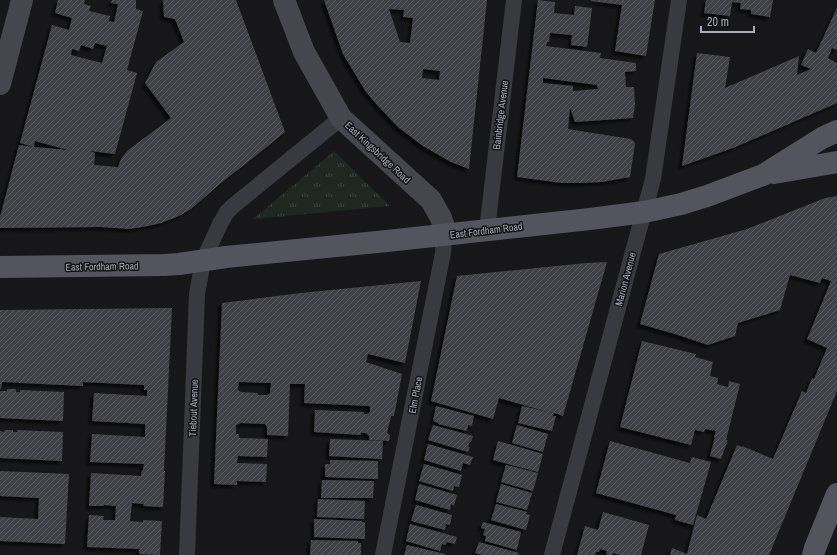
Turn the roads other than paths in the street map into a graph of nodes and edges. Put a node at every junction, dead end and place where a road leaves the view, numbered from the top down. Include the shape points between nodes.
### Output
1 (22, 0) edge
2 (284, 0) edge
3 (514, 0) edge
4 (680, 0) edge
5 (0, 84) edge
6 (341, 118) junction
7 (837, 131) edge
8 (837, 162) edge
9 (763, 175) junction
10 (644, 212) junction
11 (487, 230) junction
12 (444, 235) junction
13 (203, 261) junction
14 (0, 267) edge
15 (837, 494) edge
16 (187, 555) edge
17 (383, 555) edge
18 (552, 555) edge
19 (813, 555) edge

1 - 5 main road
2 - 6 main road, East Kingsbridge Road via 304,52
3 - 11 street, Bainbridge Avenue
4 - 10 street, Marion Avenue via 653,178
6 - 12 main road, East Kingsbridge Road via 431,200 444,226
6 - 13 street via 227,212
7 - 9 main road, East Fordham Road
8 - 9 main road, East Fordham Road
9 - 10 main road, East Fordham Road via 707,196
10 - 11 main road, East Fordham Road
10 - 18 street, Marion Avenue
11 - 12 main road, East Fordham Road
12 - 13 main road, East Fordham Road
12 - 17 street, Elm Place via 443,253
13 - 14 main road, East Fordham Road via 164,265
13 - 16 street, Tiebout Avenue via 197,294
15 - 19 main road

